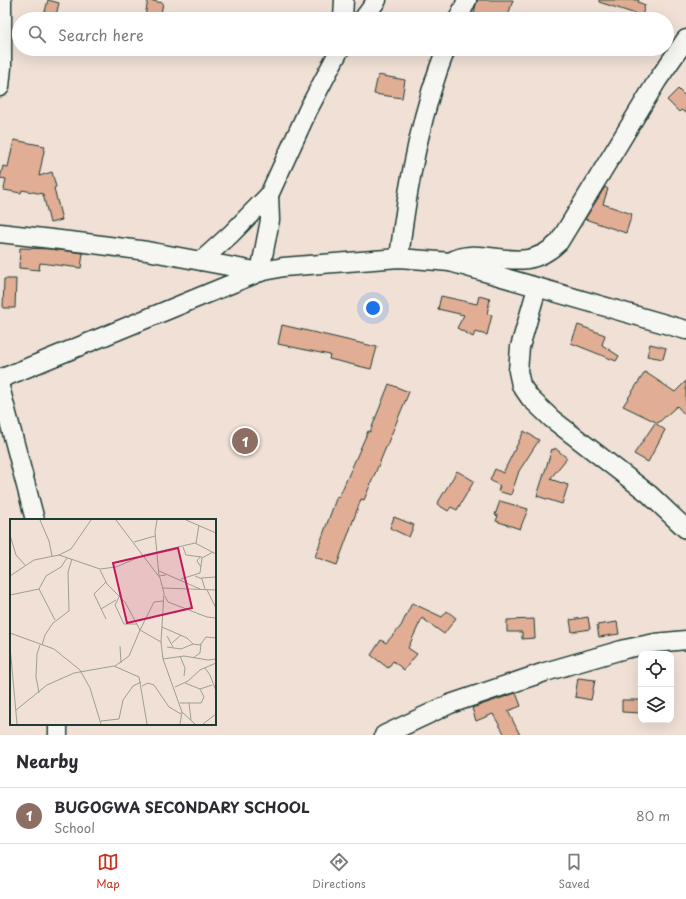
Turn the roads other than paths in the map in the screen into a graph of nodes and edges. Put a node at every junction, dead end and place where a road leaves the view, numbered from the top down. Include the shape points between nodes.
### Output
1 (344, 0) edge
2 (377, 0) edge
3 (1, 1) edge
4 (343, 12) edge
5 (368, 12) edge
6 (686, 39) edge
7 (336, 56) edge
8 (443, 56) edge
9 (0, 87) edge
10 (269, 195) junction
11 (0, 233) edge
12 (399, 258) junction
13 (201, 261) junction
14 (450, 262) junction
15 (260, 272) junction
16 (536, 288) junction
17 (686, 330) edge
18 (0, 378) edge
19 (0, 387) edge
20 (35, 519) edge
21 (686, 529) edge
22 (686, 640) edge
23 (384, 735) edge

1 - 4 street
2 - 5 street
3 - 9 street
6 - 14 street via 657,81 558,242 551,249 539,256 525,259 465,256
7 - 10 street
8 - 12 street via 432,87 408,188
10 - 13 street
10 - 15 street via 270,220
11 - 13 street via 147,251
12 - 14 street
12 - 15 street via 283,267
13 - 15 street
14 - 16 street
15 - 18 street
16 - 17 street
16 - 21 street via 520,347 518,371 521,385 530,398 552,419 649,494
19 - 20 street
22 - 23 street via 626,649 531,677 450,704

